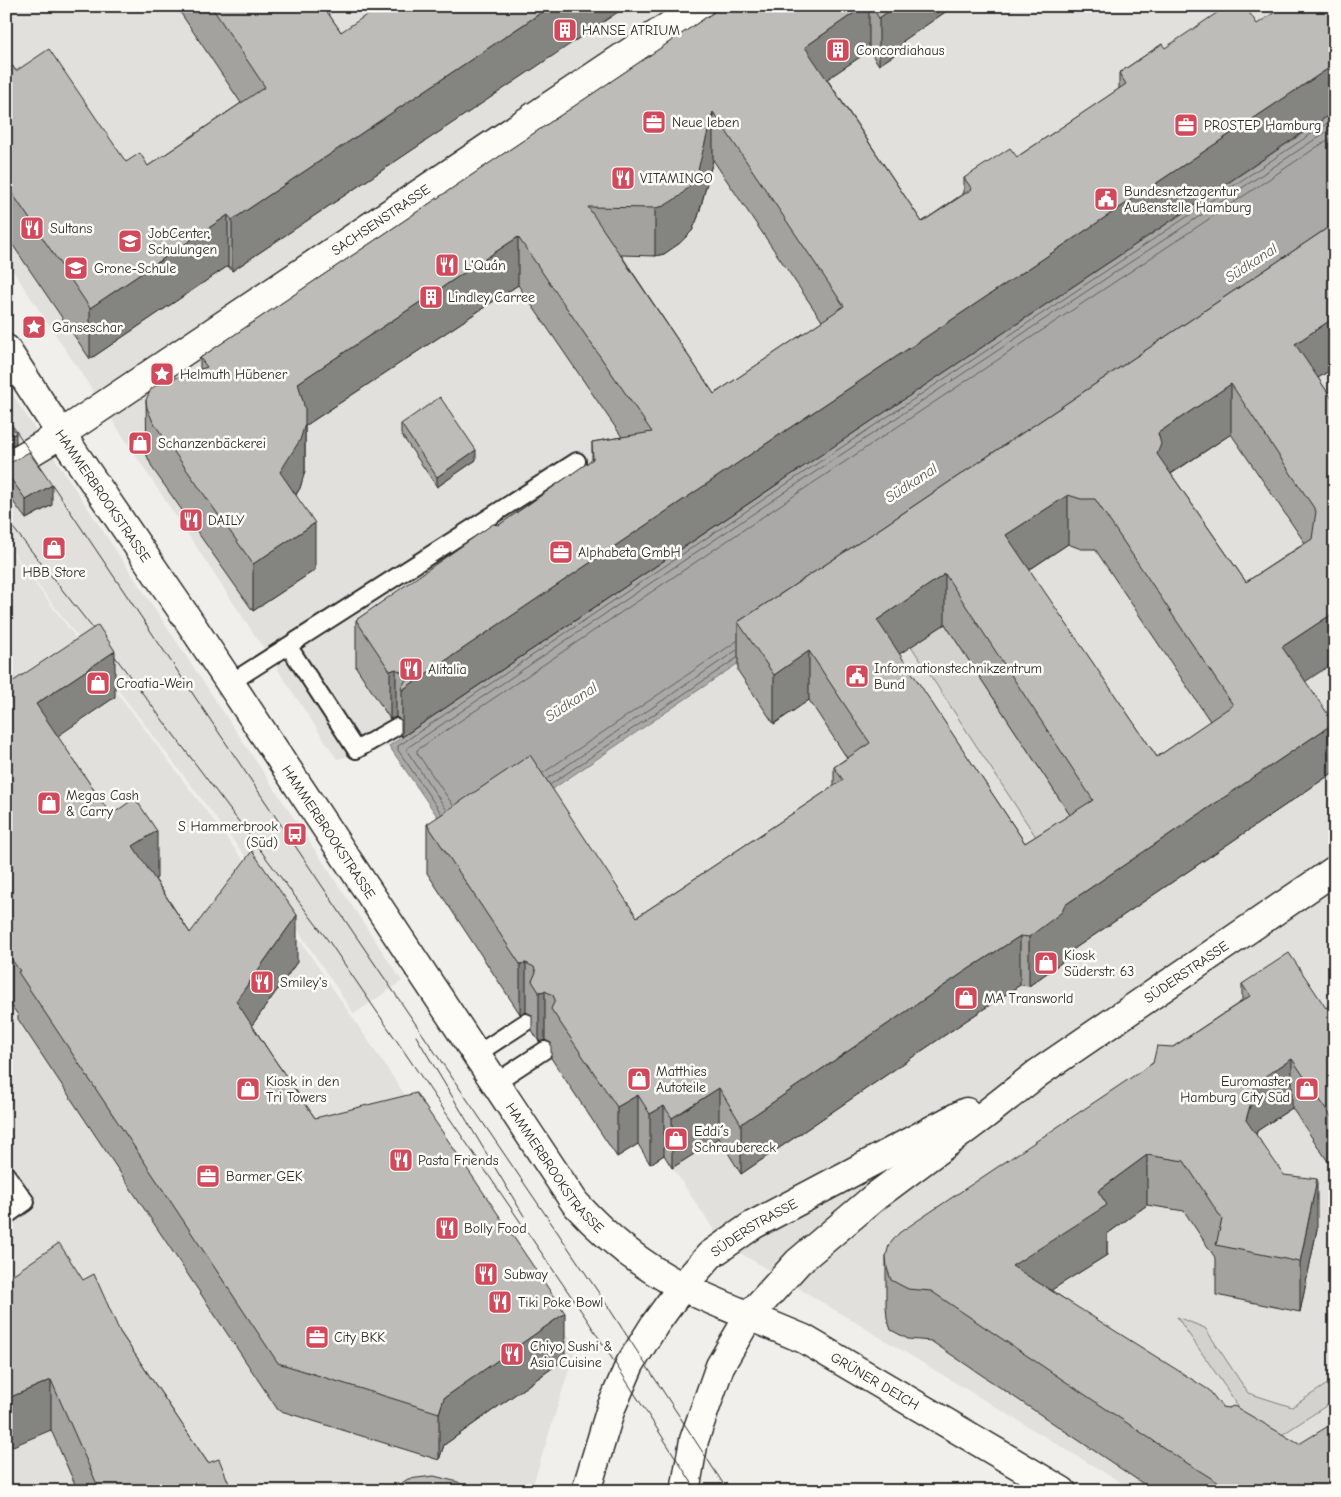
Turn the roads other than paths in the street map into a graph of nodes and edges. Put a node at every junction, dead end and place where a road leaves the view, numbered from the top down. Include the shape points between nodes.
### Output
1 (699, 6) edge
2 (6, 349) edge
3 (61, 434) junction
4 (577, 461) dead end
5 (6, 467) edge
6 (289, 647) junction
7 (230, 684) junction
8 (396, 727) dead end
9 (1335, 870) edge
10 (526, 1022) dead end
11 (545, 1050) dead end
12 (477, 1054) junction
13 (1038, 1073) junction
14 (496, 1082) junction
15 (6, 1174) edge
16 (6, 1216) edge
17 (682, 1286) junction
18 (749, 1316) junction
19 (586, 1491) edge
20 (685, 1491) edge
21 (1062, 1491) edge

1 - 3 street, SACHSENSTRASSE
2 - 3 street, HAMMERBROOKSTRASSE
3 - 5 street, SACHSENSTRASSE
3 - 7 street, HAMMERBROOKSTRASSE
4 - 6 lane
6 - 7 lane
6 - 8 lane via 356,750
7 - 12 street, HAMMERBROOKSTRASSE
9 - 13 street, SÜDERSTRASSE
10 - 12 lane
11 - 14 lane
12 - 14 street, HAMMERBROOKSTRASSE
13 - 17 street, SÜDERSTRASSE via 752,1225 710,1255
13 - 18 street, SÜDERSTRASSE via 876,1196 798,1262
14 - 17 street, HAMMERBROOKSTRASSE via 575,1203 596,1226 642,1264
15 - 16 lane via 26,1202
17 - 18 street, GRÜNER DEICH
17 - 19 street, SÜDERSTRASSE via 630,1364 611,1408
18 - 20 street, SÜDERSTRASSE via 720,1366 694,1440
18 - 21 street, GRÜNER DEICH via 804,1339

